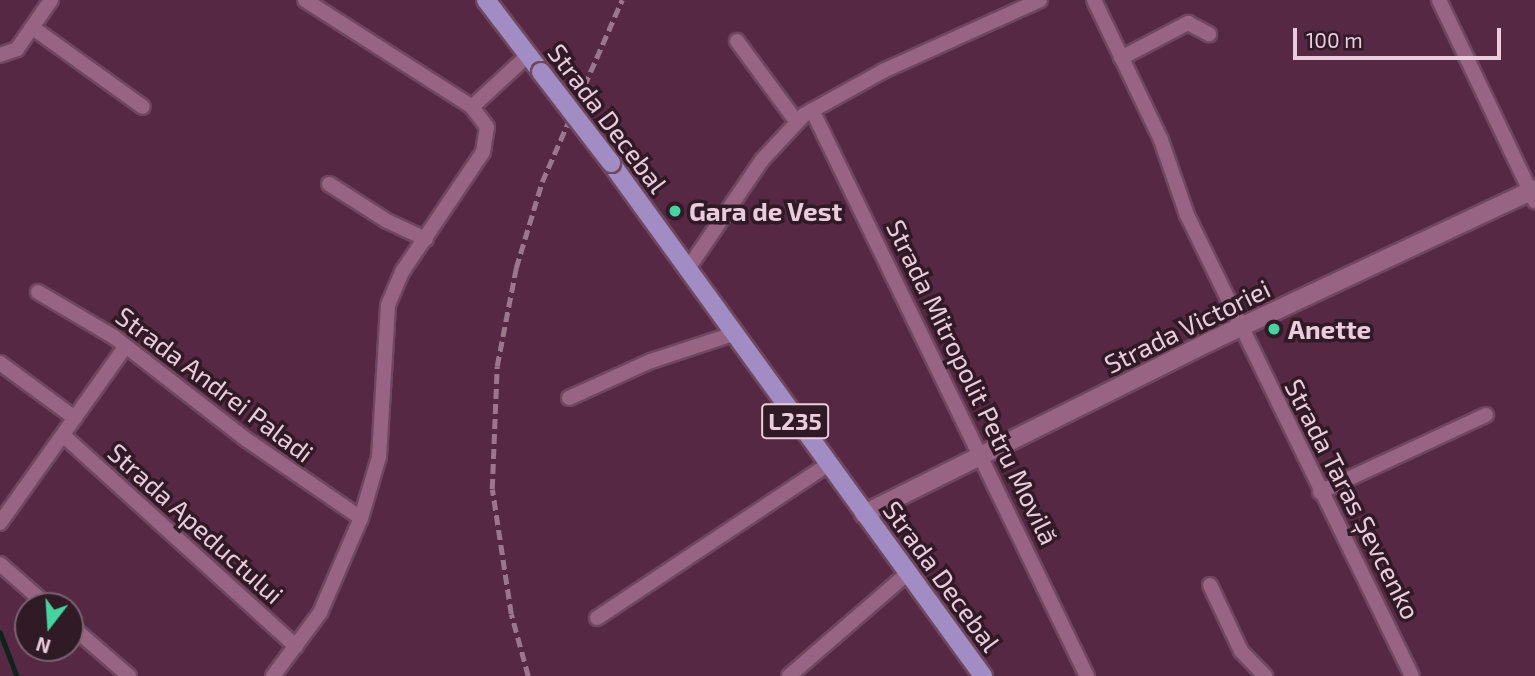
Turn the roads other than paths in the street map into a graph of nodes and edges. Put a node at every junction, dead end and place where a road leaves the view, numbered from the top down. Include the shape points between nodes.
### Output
1 (51, 0) edge
2 (305, 0) edge
3 (486, 0) edge
4 (1040, 0) edge
5 (1094, 0) edge
6 (1439, 0) edge
7 (33, 28) junction
8 (1209, 34) dead end
9 (737, 41) dead end
10 (0, 55) edge
11 (528, 55) junction
12 (1121, 58) junction
13 (143, 107) dead end
14 (472, 107) junction
15 (812, 110) junction
16 (796, 121) junction
17 (330, 184) dead end
18 (1533, 194) edge
19 (426, 239) junction
20 (687, 270) junction
21 (38, 292) dead end
22 (1240, 328) junction
23 (733, 334) junction
24 (126, 346) junction
25 (0, 363) edge
26 (569, 398) dead end
27 (1486, 415) dead end
28 (75, 418) junction
29 (64, 436) junction
30 (980, 454) junction
31 (827, 465) junction
32 (1320, 492) junction
33 (864, 514) junction
34 (361, 518) junction
35 (0, 523) edge
36 (0, 564) edge
37 (908, 573) junction
38 (1210, 585) dead end
39 (32, 592) edge
40 (597, 618) dead end
41 (84, 637) edge
42 (296, 646) junction
43 (1410, 675) edge
44 (130, 676) edge
45 (273, 676) edge
46 (789, 676) edge
47 (983, 676) edge
48 (1087, 676) edge
49 (1265, 676) edge

1 - 7 street
2 - 14 street
3 - 11 main road, Strada Decebal / L235
4 - 15 street via 883,71
5 - 12 street, Strada Taras Șevcenko
6 - 18 street
7 - 10 street via 17,50
7 - 13 street
8 - 12 street via 1188,23
9 - 16 street
11 - 14 street
11 - 20 main road, Strada Decebal / L235, bridge
12 - 22 street, Strada Taras Șevcenko
14 - 19 street via 487,127 486,143
15 - 16 street
15 - 30 street, Strada Mitropolit Petru Movilă
16 - 20 street via 762,160
17 - 19 street via 378,216
18 - 22 street, Strada Victoriei
19 - 34 street via 402,272 388,305 379,457
20 - 23 main road, Strada Decebal / L235
21 - 24 street, Strada Andrei Paladi
22 - 30 street, Strada Victoriei
22 - 32 street, Strada Taras Șevcenko
23 - 26 street via 651,361
23 - 31 main road, Strada Decebal / L235
24 - 28 street
24 - 34 street, Strada Andrei Paladi via 247,440
25 - 28 street
27 - 32 street
28 - 29 street
29 - 35 street
29 - 42 street, Strada Apeductului
30 - 33 street, Strada Victoriei
30 - 48 street, Strada Mitropolit Petru Movilă
31 - 33 main road, Strada Decebal / L235
31 - 40 street
32 - 43 street, Strada Taras Șevcenko
33 - 37 main road, Strada Decebal / L235
34 - 42 street via 320,613
36 - 39 street
37 - 46 street
37 - 47 main road, Strada Decebal / L235
38 - 49 street via 1241,651
41 - 44 street
42 - 45 street

